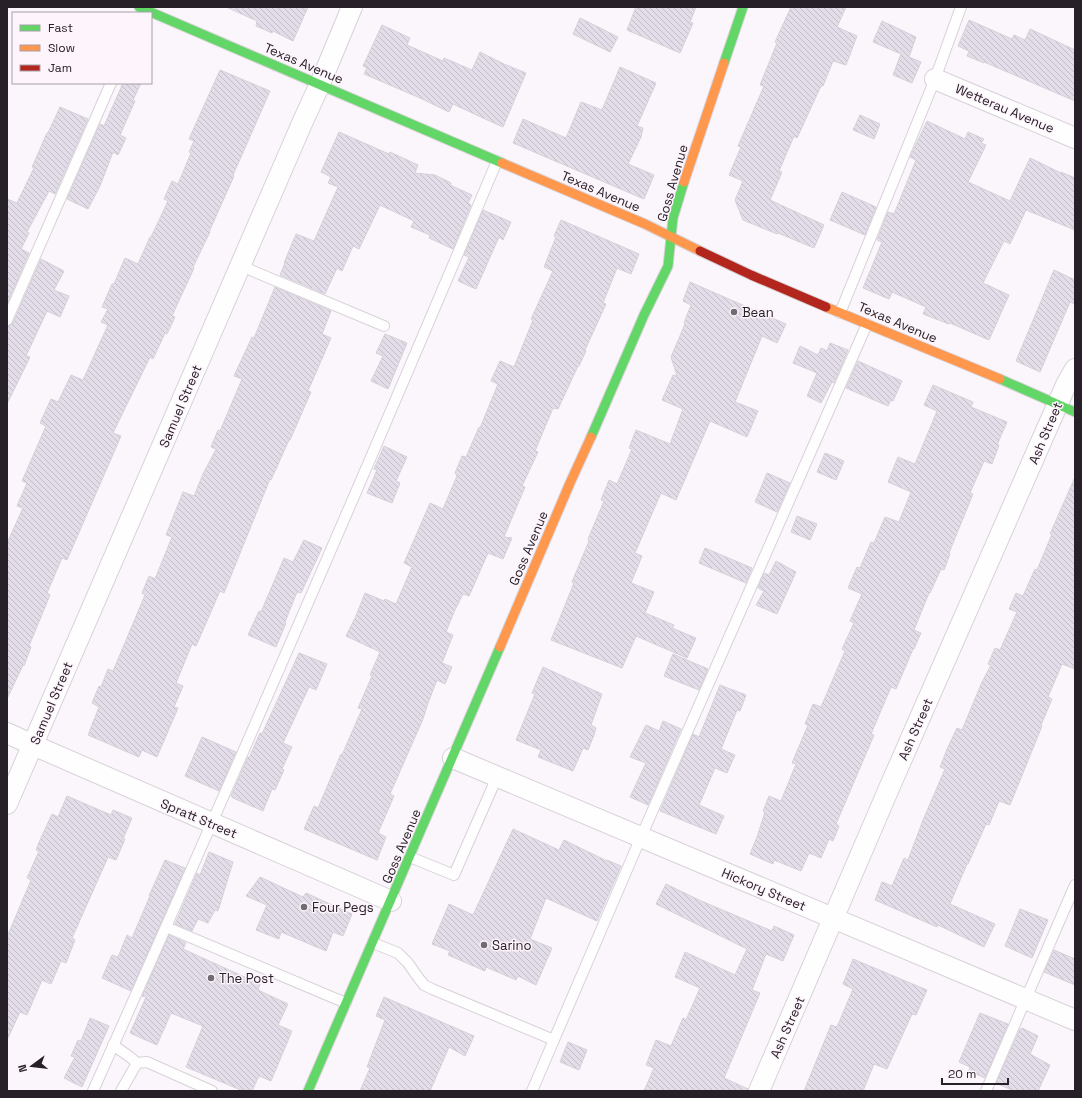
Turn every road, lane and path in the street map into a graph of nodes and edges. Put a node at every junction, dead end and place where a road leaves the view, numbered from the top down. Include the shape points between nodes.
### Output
1 (352, 7) edge
2 (743, 7) edge
3 (962, 7) edge
4 (152, 15) edge
5 (935, 79) junction
6 (111, 84) edge
7 (320, 84) junction
8 (1075, 138) edge
9 (497, 161) junction
10 (670, 237) junction
11 (241, 266) junction
12 (840, 312) junction
13 (7, 320) edge
14 (867, 324) junction
15 (384, 326) dead end
16 (1075, 369) edge
17 (1066, 408) edge
18 (7, 733) edge
19 (32, 746) junction
20 (453, 758) junction
21 (497, 776) junction
22 (7, 804) edge
23 (212, 823) junction
24 (641, 837) junction
25 (410, 857) junction
26 (1075, 885) edge
27 (391, 901) junction
28 (834, 918) junction
29 (166, 927) junction
30 (373, 943) junction
31 (1026, 999) junction
32 (346, 1003) junction
33 (1075, 1020) edge
34 (554, 1040) junction
35 (113, 1045) junction
36 (137, 1063) junction
37 (93, 1091) edge
38 (122, 1091) edge
39 (212, 1091) edge
40 (308, 1091) edge
41 (532, 1091) edge
42 (759, 1091) edge
43 (986, 1091) edge

1 - 7 street, Samuel Street
2 - 10 main road, Goss Avenue via 677,202
3 - 5 lane
4 - 7 main road, Texas Avenue
5 - 8 street, Wetterau Avenue
5 - 12 lane
6 - 13 lane
7 - 9 main road, Texas Avenue
7 - 11 street, Samuel Street
9 - 10 main road, Texas Avenue
9 - 23 lane
10 - 12 main road, Texas Avenue
10 - 20 main road, Goss Avenue via 668,266 570,483
11 - 15 lane
11 - 19 street, Samuel Street
12 - 14 main road, Texas Avenue
14 - 17 main road, Texas Avenue
14 - 24 lane
16 - 17 street, Ash Street via 1066,385
17 - 28 street, Ash Street via 890,786
18 - 19 street, Spratt Street
19 - 22 street, Samuel Street
19 - 23 street, Spratt Street
20 - 21 street, Hickory Street
20 - 25 main road, Goss Avenue
21 - 24 street, Hickory Street
21 - 25 lane via 454,875
23 - 27 street, Spratt Street
23 - 29 lane
24 - 28 street, Hickory Street
24 - 34 lane
25 - 27 main road, Goss Avenue
26 - 31 lane
27 - 30 main road, Goss Avenue
28 - 31 street, Hickory Street
28 - 42 street, Ash Street
29 - 32 lane
29 - 35 lane
30 - 32 main road, Goss Avenue
30 - 34 lane via 398,953 424,985
31 - 33 street, Hickory Street
31 - 43 lane
32 - 40 main road, Goss Avenue
34 - 41 lane
35 - 36 lane
35 - 37 lane
36 - 38 lane
36 - 39 lane via 147,1062

